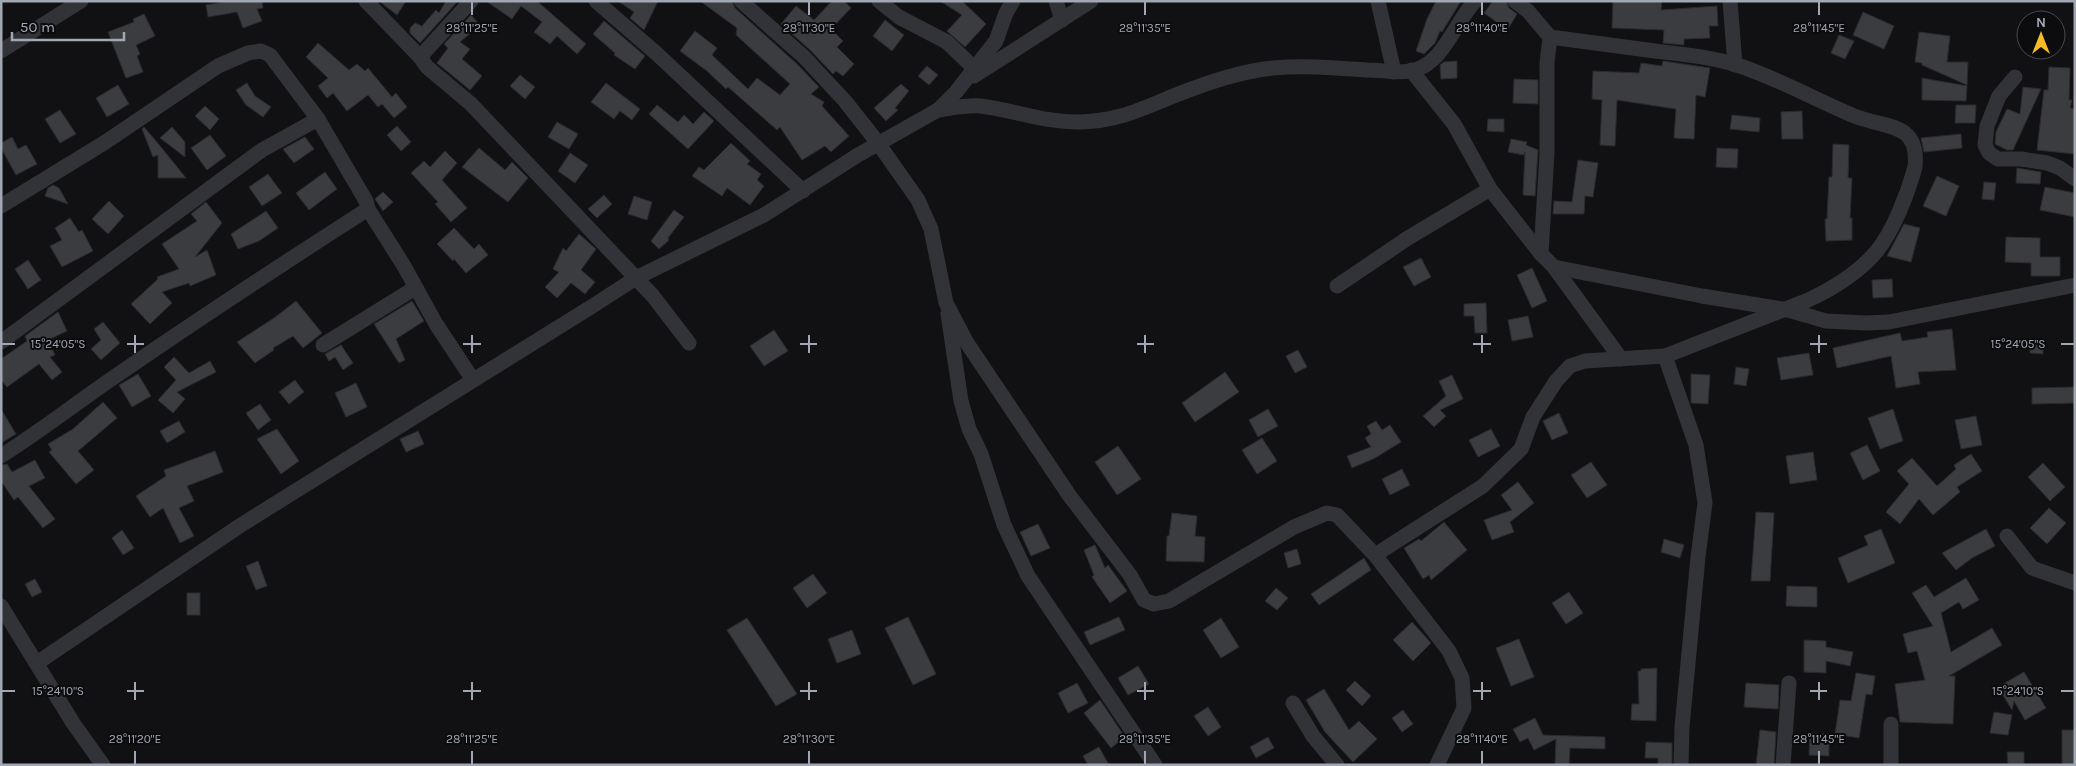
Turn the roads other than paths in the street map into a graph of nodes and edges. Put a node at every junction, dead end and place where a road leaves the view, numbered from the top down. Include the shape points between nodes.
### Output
1 (81, 1) edge
2 (366, 1) edge
3 (471, 1) edge
4 (596, 1) edge
5 (741, 1) edge
6 (880, 1) edge
7 (1013, 1) edge
8 (1056, 1) edge
9 (1091, 1) edge
10 (1378, 1) edge
11 (1475, 1) edge
12 (1515, 1) edge
13 (1730, 1) edge
14 (1062, 20) junction
15 (1550, 37) junction
16 (1, 51) edge
17 (420, 57) junction
18 (1735, 65) junction
19 (974, 68) junction
20 (1411, 70) junction
21 (1394, 72) junction
22 (2015, 77) dead end
23 (962, 84) junction
24 (938, 110) junction
25 (318, 119) junction
26 (878, 143) junction
27 (2075, 179) edge
28 (1490, 189) junction
29 (803, 191) junction
30 (1, 206) edge
31 (368, 209) junction
32 (1541, 254) junction
33 (1554, 266) junction
34 (636, 278) junction
35 (2075, 285) edge
36 (1337, 286) dead end
37 (415, 288) junction
38 (946, 303) junction
39 (1788, 310) junction
40 (1, 342) edge
41 (689, 343) dead end
42 (323, 345) dead end
43 (1665, 356) junction
44 (1621, 359) junction
45 (473, 380) junction
46 (1, 456) edge
47 (2007, 536) dead end
48 (1375, 555) junction
49 (2075, 583) edge
50 (1, 606) edge
51 (37, 663) junction
52 (1789, 683) dead end
53 (1293, 703) dead end
54 (1891, 724) dead end
55 (104, 765) edge
56 (1155, 765) edge
57 (1337, 765) edge
58 (1437, 765) edge
59 (1680, 765) edge
60 (1783, 765) edge
61 (1891, 765) edge

1 - 16 street
2 - 17 street
3 - 17 street
4 - 29 street
5 - 26 street via 804,57
6 - 19 street via 899,17 947,42
7 - 19 street via 996,41
8 - 14 street
9 - 14 street
10 - 21 street
11 - 20 street via 1433,60 1424,67
12 - 15 street
13 - 18 street
14 - 23 street
15 - 18 street via 1688,55
15 - 32 street
17 - 34 street via 427,67 471,104
18 - 39 street via 1766,75 1856,117 1904,131 1912,140 1916,158 1913,175 1897,215 1876,251 1860,267 1817,296
19 - 23 street
20 - 21 street
20 - 28 street via 1454,124
21 - 24 street via 1271,68 1216,81 1121,118 1094,122 1041,120 980,106
22 - 27 street via 1999,96 1987,126 1985,145 1998,159 2047,163
23 - 24 street
24 - 26 street
25 - 30 street via 270,55 260,51 248,53 218,66 104,143
25 - 31 street
25 - 40 street via 262,150
26 - 29 street
26 - 38 street via 918,200 930,229
28 - 32 street
28 - 36 street via 1408,238
29 - 34 street via 764,215
31 - 37 street
31 - 46 street via 123,370
32 - 33 street
33 - 39 street
33 - 44 street
34 - 41 street
34 - 45 street
35 - 39 street via 1889,322 1826,320
37 - 42 street
37 - 45 street
38 - 48 street via 967,342 1031,439 1130,575 1144,600 1154,604 1170,601 1294,527 1327,513 1345,521
38 - 56 street via 961,402 1004,525 1028,576
39 - 43 street
43 - 44 street
43 - 59 street via 1696,445 1705,503
44 - 48 street via 1585,361 1570,366 1556,381 1533,417 1521,449 1483,486
45 - 51 street via 241,525
47 - 49 street via 2032,568
48 - 58 street via 1450,651 1462,678 1464,708
50 - 51 street
51 - 55 street via 73,723
52 - 60 street
53 - 57 street
54 - 61 street

